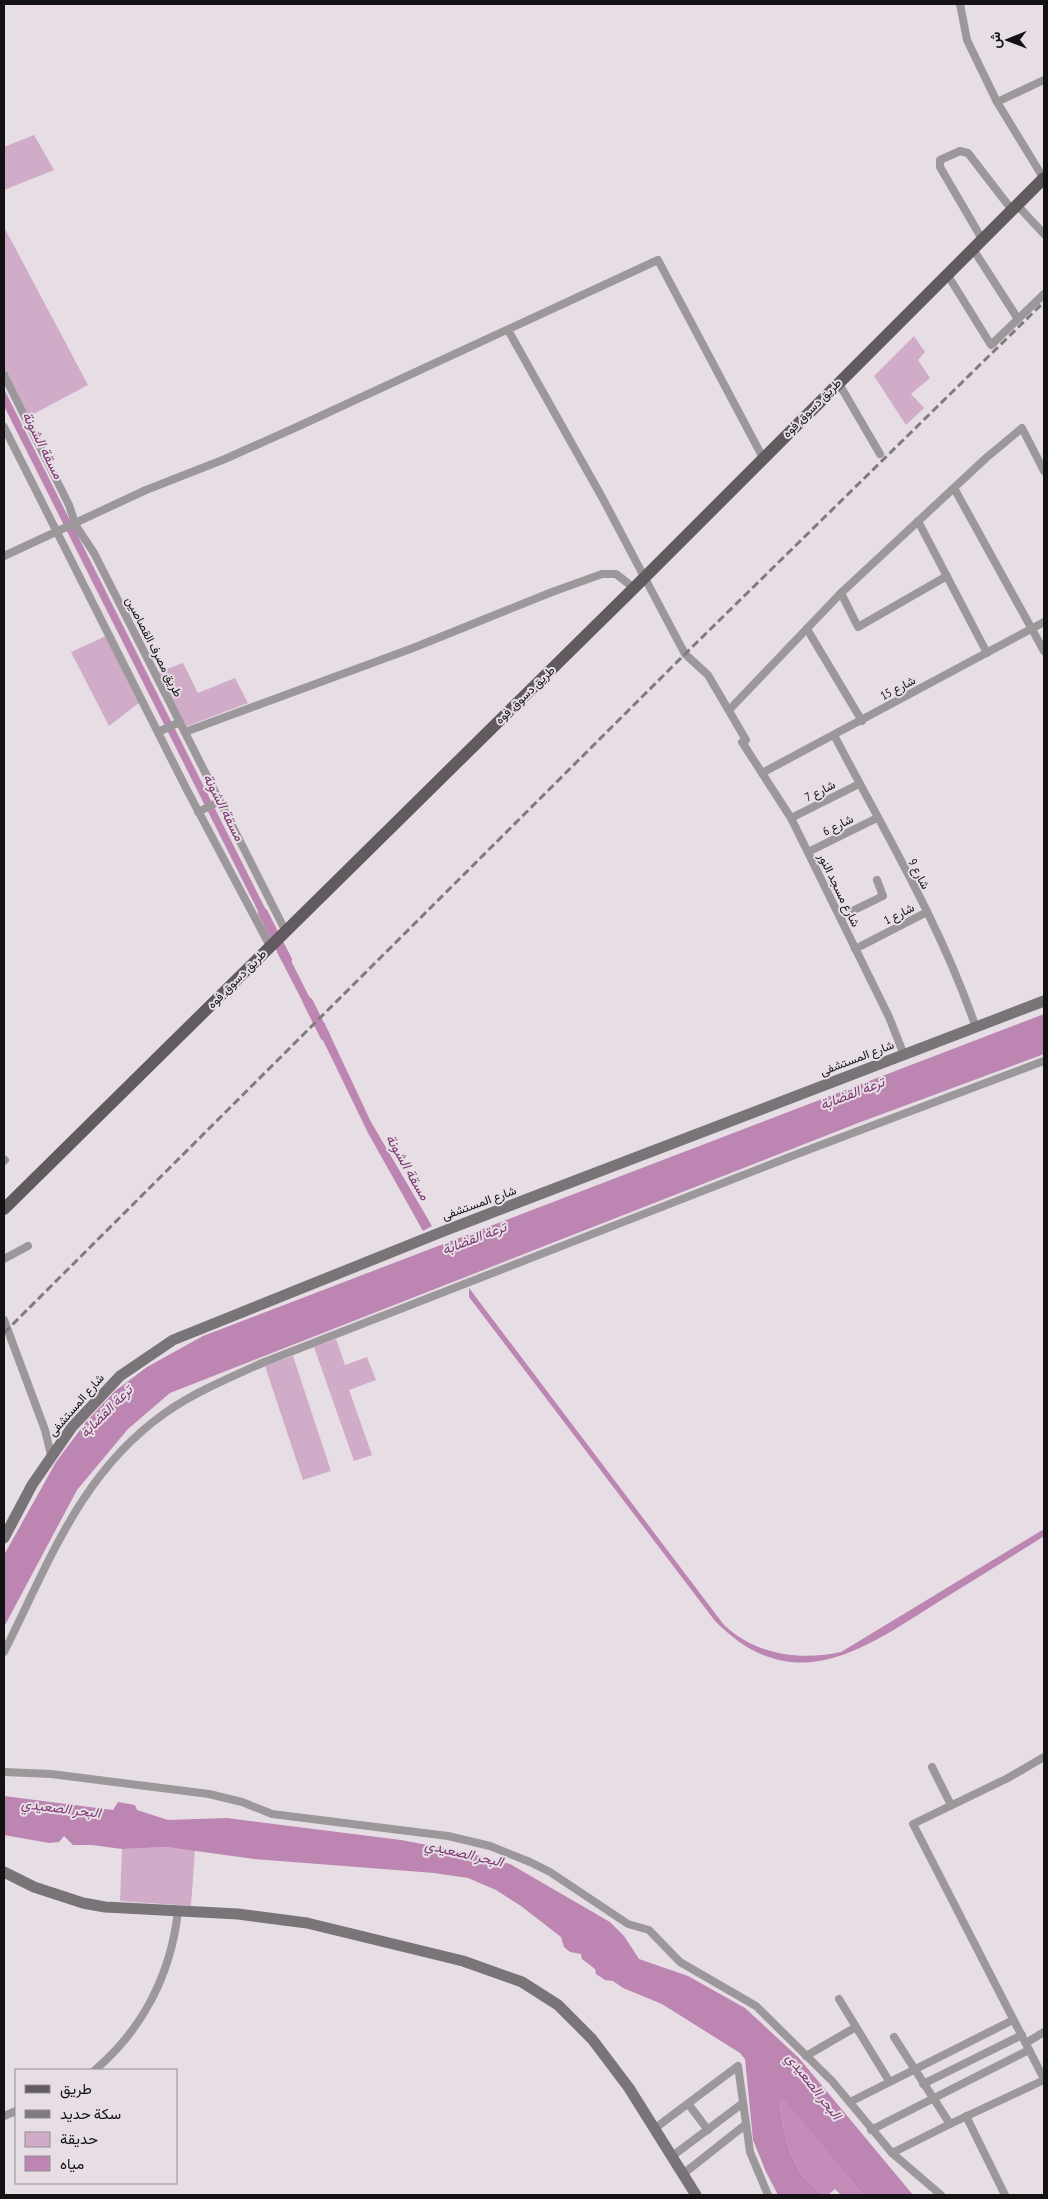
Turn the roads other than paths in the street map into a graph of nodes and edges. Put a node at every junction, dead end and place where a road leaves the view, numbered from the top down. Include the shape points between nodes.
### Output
1 (960, 4) edge
2 (1044, 80) edge
3 (998, 102) junction
4 (1044, 179) edge
5 (1015, 208) junction
6 (1044, 234) edge
7 (982, 239) junction
8 (973, 249) junction
9 (947, 274) junction
10 (1044, 294) edge
11 (1018, 319) junction
12 (508, 330) junction
13 (4, 375) edge
14 (838, 382) junction
15 (4, 427) edge
16 (880, 454) dead end
17 (763, 458) junction
18 (1044, 471) edge
19 (954, 488) junction
20 (918, 521) junction
21 (74, 523) junction
22 (56, 532) junction
23 (4, 556) edge
24 (946, 576) junction
25 (644, 578) junction
26 (634, 588) junction
27 (841, 593) junction
28 (1044, 622) edge
29 (807, 629) junction
30 (1032, 629) junction
31 (1044, 651) edge
32 (987, 653) junction
33 (729, 710) junction
34 (862, 720) junction
35 (180, 722) junction
36 (158, 732) junction
37 (185, 732) junction
38 (834, 735) junction
39 (762, 773) junction
40 (859, 784) junction
41 (220, 801) junction
42 (198, 812) junction
43 (791, 818) junction
44 (877, 818) junction
45 (808, 852) junction
46 (877, 880) dead end
47 (927, 912) junction
48 (840, 917) junction
49 (285, 930) junction
50 (270, 946) junction
51 (856, 948) junction
52 (1044, 1002) edge
53 (976, 1028) junction
54 (904, 1055) junction
55 (1044, 1061) edge
56 (4, 1209) edge
57 (28, 1246) dead end
58 (4, 1259) edge
59 (4, 1320) edge
60 (51, 1455) junction
61 (4, 1538) edge
62 (4, 1652) edge
63 (1044, 1757) edge
64 (932, 1767) dead end
65 (4, 1772) edge
66 (951, 1805) junction
67 (4, 1872) edge
68 (178, 1911) junction
69 (839, 2000) dead end
70 (1013, 2020) junction
71 (856, 2027) junction
72 (1044, 2032) edge
73 (1022, 2035) junction
74 (894, 2037) dead end
75 (1027, 2047) junction
76 (806, 2056) junction
77 (96, 2069) edge
78 (913, 2069) junction
79 (1044, 2079) edge
80 (889, 2081) junction
81 (923, 2084) junction
82 (932, 2098) junction
83 (850, 2102) junction
84 (743, 2103) junction
85 (689, 2105) junction
86 (966, 2116) junction
87 (950, 2124) junction
88 (745, 2125) junction
89 (654, 2129) junction
90 (708, 2130) junction
91 (871, 2130) junction
92 (892, 2153) junction
93 (671, 2157) junction
94 (683, 2174) junction
95 (696, 2195) edge
96 (768, 2195) edge
97 (941, 2195) edge
98 (1006, 2195) edge

1 - 3 street via 967,40
2 - 3 street
3 - 4 street
4 - 5 main road, طريق دسوق, فوه
5 - 6 street
5 - 7 main road, طريق دسوق, فوه
5 - 7 street via 968,153 960,151 940,160 940,167
7 - 8 main road, طريق دسوق, فوه
8 - 9 main road, طريق دسوق, فوه
8 - 11 street
9 - 11 street via 991,345
9 - 14 main road, طريق دسوق, فوه
10 - 11 street
12 - 17 street via 658,260
12 - 21 street via 225,459
12 - 25 street, شارع مسجد النور
13 - 21 street, طريق مصرف القصاصين via 69,505
14 - 16 street
14 - 17 main road, طريق دسوق, فوه
15 - 22 street
17 - 25 main road, طريق دسوق, فوه
18 - 19 street via 1022,428
19 - 20 street
19 - 30 street
20 - 24 street
20 - 27 street
21 - 22 street
21 - 35 street, طريق مصرف القصاصين via 94,553
22 - 23 street
22 - 36 street
24 - 27 street via 858,627
24 - 32 street
25 - 26 main road, طريق دسوق, فوه
25 - 33 street, شارع مسجد النور via 685,654 708,675
26 - 37 street via 616,574 602,574
26 - 49 main road, طريق دسوق, فوه
27 - 29 street
28 - 30 street, شارع 15
29 - 33 street
29 - 34 street
30 - 31 street
30 - 32 street, شارع 15
32 - 34 street, شارع 15
33 - 39 street, شارع مسجد النور
34 - 38 street, شارع 15
35 - 36 street
35 - 37 street, طريق مصرف القصاصين
36 - 42 street
37 - 41 street, طريق مصرف القصاصين
38 - 39 street, شارع 15
38 - 40 street, شارع 9
39 - 43 street, شارع مسجد النور
40 - 43 street, شارع 7
40 - 44 street, شارع 9
41 - 42 street
41 - 49 street, طريق مصرف القصاصين
42 - 50 street
43 - 45 street, شارع مسجد النور
44 - 45 street, شارع 6
44 - 47 street, شارع 9
45 - 48 street, شارع مسجد النور
46 - 48 street via 884,895
47 - 51 street, شارع 1
47 - 53 street, شارع 9 via 950,958
48 - 51 street, شارع مسجد النور
49 - 50 main road, طريق دسوق, فوه
50 - 56 main road, طريق دسوق, فوه
51 - 54 street, شارع مسجد النور
52 - 53 main road, شارع المستشفى
53 - 54 main road, شارع المستشفى
54 - 60 main road, شارع المستشفى via 189,1332 120,1376
55 - 62 street via 300,1348 186,1399 125,1447 89,1488 74,1511
57 - 58 street
59 - 60 street via 45,1430
60 - 61 main road, شارع المستشفى
63 - 66 street
64 - 66 street
65 - 76 street via 51,1774 208,1794 242,1802 267,1813 448,1836 504,1851 550,1872 628,1924 649,1930 680,1962 756,2006
66 - 70 street via 913,1824
67 - 68 main road via 34,1887 105,1907
68 - 77 street via 176,1932 157,1993 122,2044
68 - 89 main road via 238,1914 332,1928 463,1961 522,1982 558,2005 592,2039 629,2088
69 - 71 street
70 - 73 street
70 - 78 street
71 - 76 street
71 - 80 street
72 - 75 street
73 - 75 street
73 - 81 street
74 - 78 street
75 - 79 street
75 - 82 street
76 - 83 street
78 - 80 street
78 - 81 street
79 - 86 street
80 - 83 street
81 - 82 street
82 - 87 street
82 - 91 street
83 - 91 street
84 - 85 street via 741,2071 736,2066
84 - 88 street
84 - 90 street
85 - 89 street
85 - 90 street
86 - 87 street
86 - 98 street
87 - 92 street
88 - 94 street
88 - 96 street via 753,2164
89 - 93 main road
90 - 93 street
91 - 92 street
92 - 97 street
93 - 94 main road
94 - 95 main road

